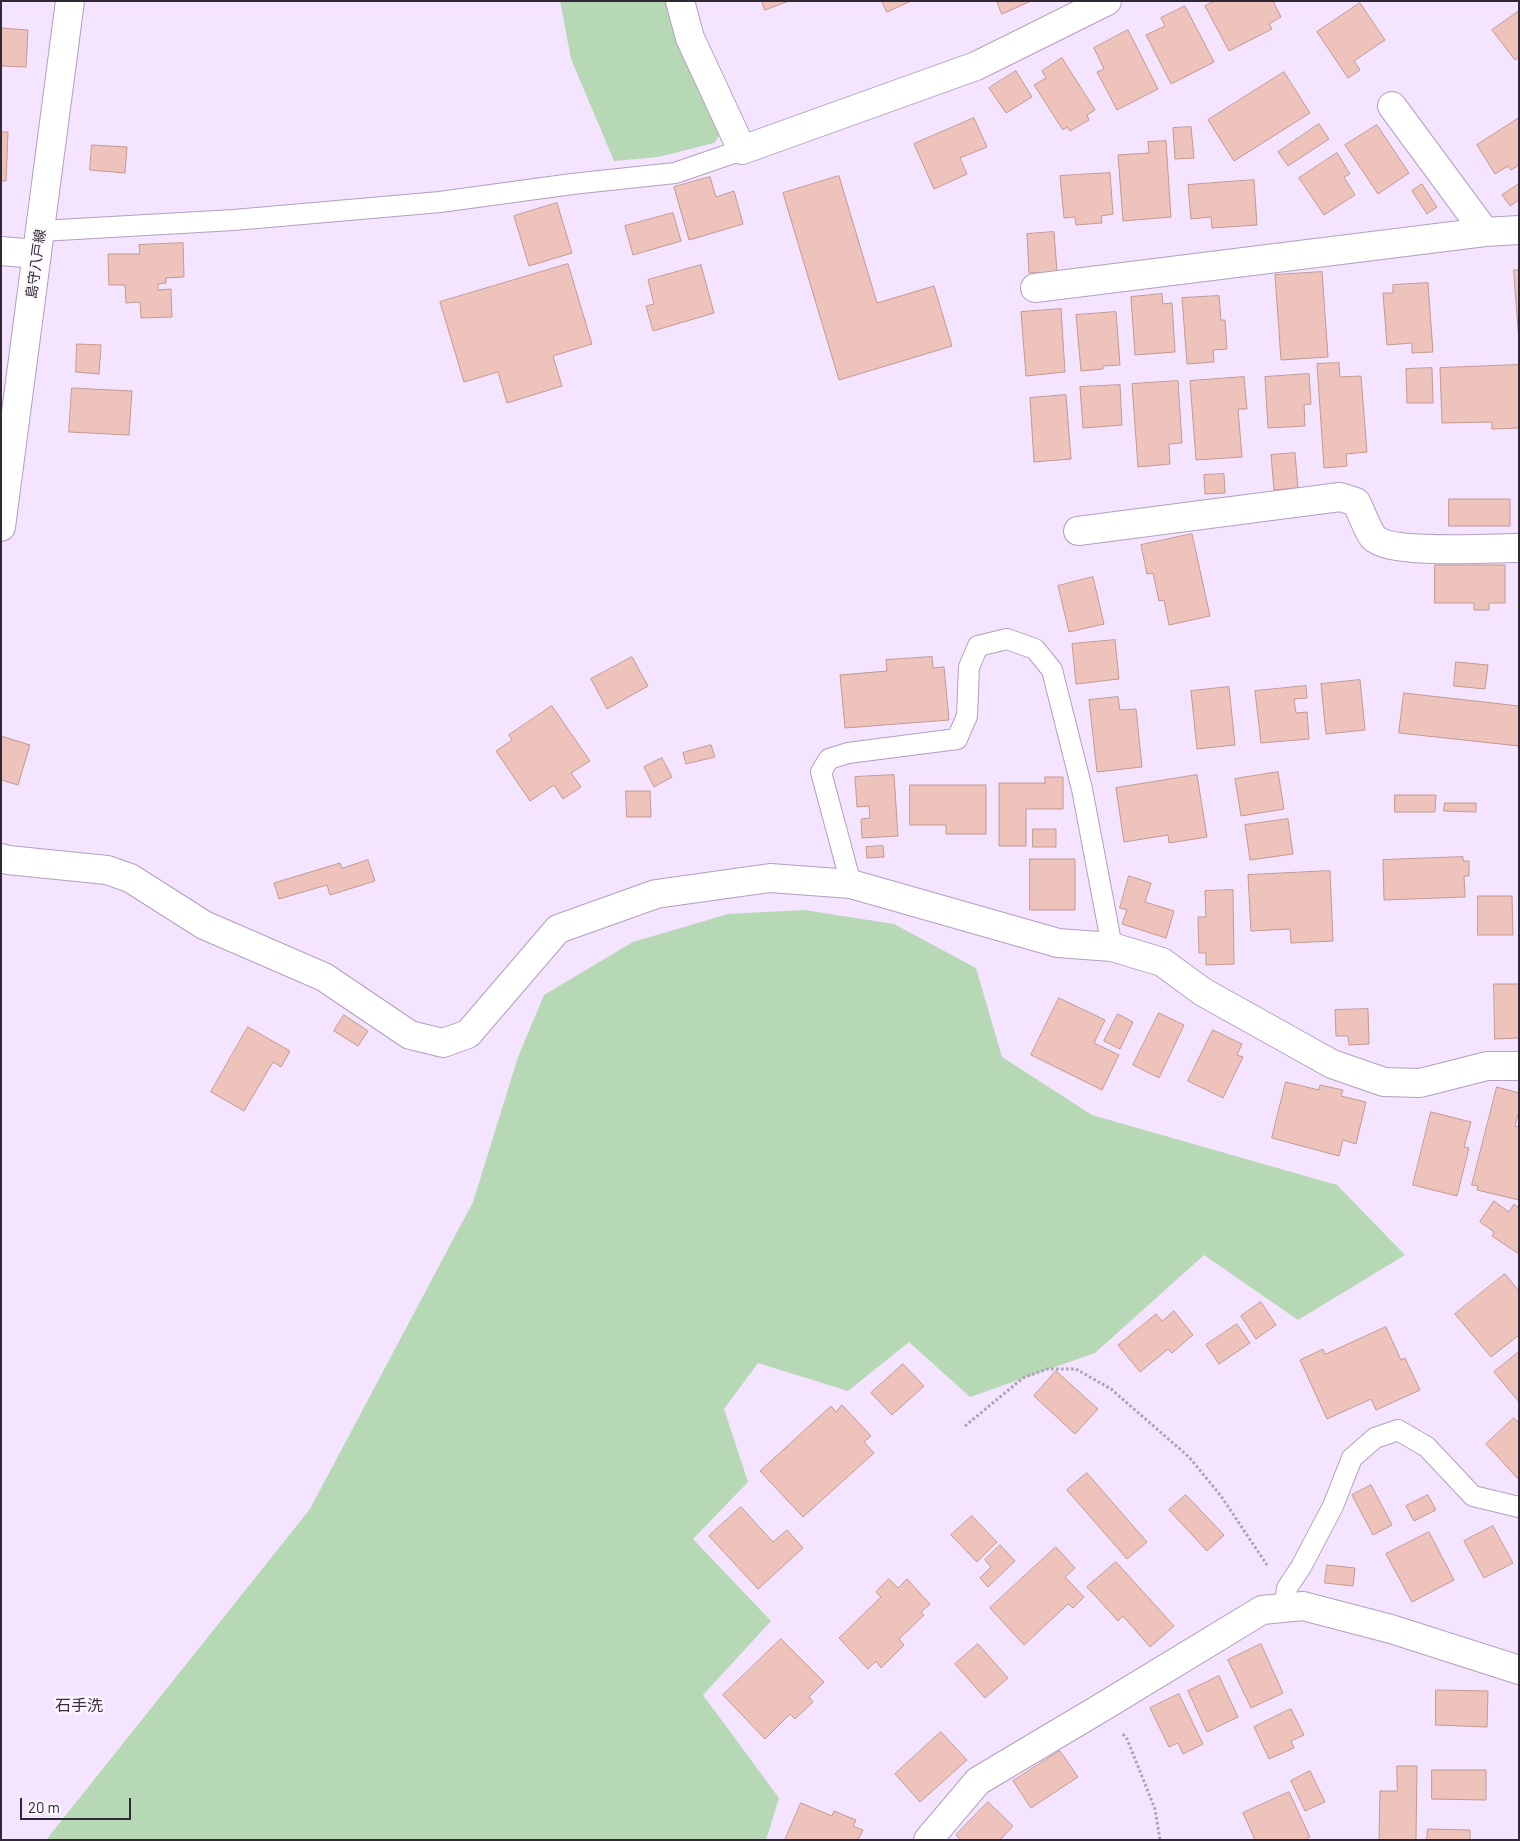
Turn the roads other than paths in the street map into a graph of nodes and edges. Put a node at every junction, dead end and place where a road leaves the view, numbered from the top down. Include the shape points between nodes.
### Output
1 (70, 1) edge
2 (680, 1) edge
3 (1107, 1) edge
4 (1392, 106) dead end
5 (742, 150) junction
6 (1519, 230) edge
7 (1486, 232) junction
8 (39, 242) junction
9 (1, 252) edge
10 (1035, 288) dead end
11 (1, 527) edge
12 (1078, 531) dead end
13 (1519, 548) edge
14 (1, 858) edge
15 (851, 884) junction
16 (1112, 947) junction
17 (1519, 1066) edge
18 (1519, 1507) edge
19 (1285, 1598) junction
20 (1519, 1670) edge
21 (928, 1840) edge

1 - 8 street, 島守八戸線
2 - 5 street via 690,38
3 - 5 street via 976,66
4 - 7 street
5 - 8 lane via 675,172 440,202 234,220
6 - 7 street
7 - 10 street
8 - 9 street
8 - 11 street, 島守八戸線
12 - 13 street via 1340,497 1356,502 1374,537 1387,544 1412,548
14 - 15 street via 107,870 130,878 204,925 324,977 410,1035 443,1043 468,1034 558,929 656,894 770,878
15 - 16 street via 1058,943
15 - 16 lane via 821,772 829,760 848,753 958,738 967,716 969,667 978,646 1007,639 1035,649 1052,670 1082,789
16 - 17 street via 1162,962 1203,992 1332,1064 1384,1082 1420,1083 1487,1066
18 - 19 lane via 1473,1496 1427,1447 1398,1430 1375,1438 1352,1458 1333,1506
19 - 20 street
19 - 21 street via 978,1781

